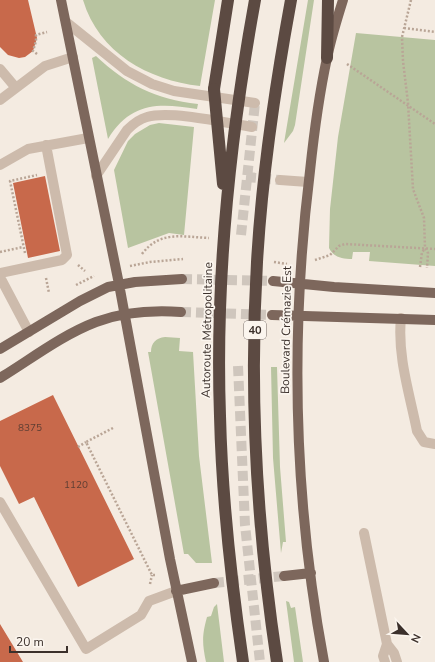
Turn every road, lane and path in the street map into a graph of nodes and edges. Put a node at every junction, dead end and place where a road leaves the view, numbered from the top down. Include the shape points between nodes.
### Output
1 (62, 0) edge
2 (228, 0) edge
3 (255, 0) edge
4 (290, 0) edge
5 (328, 0) edge
6 (343, 0) edge
7 (411, 0) edge
8 (66, 22) junction
9 (404, 28) junction
10 (47, 32) dead end
11 (435, 32) edge
12 (34, 51) dead end
13 (73, 57) junction
14 (327, 58) junction
15 (347, 64) dead end
16 (0, 69) edge
17 (16, 88) junction
18 (0, 100) edge
19 (255, 103) dead end
20 (408, 105) junction
21 (435, 124) edge
22 (252, 127) dead end
23 (88, 138) junction
24 (46, 145) junction
25 (0, 165) edge
26 (43, 174) dead end
27 (96, 176) junction
28 (280, 180) tunnel mouth
29 (308, 182) junction
30 (226, 212) junction
31 (214, 238) dead end
32 (24, 246) junction
33 (425, 248) junction
34 (435, 249) edge
35 (0, 252) edge
36 (142, 254) dead end
37 (330, 255) dead end
38 (26, 258) dead end
39 (183, 259) dead end
40 (150, 262) dead end
41 (420, 267) dead end
42 (426, 268) dead end
43 (0, 273) edge
44 (45, 275) dead end
45 (0, 277) edge
46 (182, 279) tunnel mouth
47 (273, 281) tunnel mouth
48 (299, 283) junction
49 (119, 284) junction
50 (435, 293) edge
51 (49, 294) dead end
52 (181, 312) tunnel mouth
53 (124, 314) junction
54 (272, 315) tunnel mouth
55 (299, 316) junction
56 (401, 318) junction
57 (435, 320) edge
58 (29, 332) junction
59 (0, 349) edge
60 (0, 378) edge
61 (113, 428) dead end
62 (86, 442) junction
63 (435, 444) edge
64 (78, 447) dead end
65 (0, 502) edge
66 (364, 533) dead end
67 (311, 573) junction
68 (152, 575) junction
69 (155, 575) dead end
70 (284, 576) tunnel mouth
71 (214, 583) tunnel mouth
72 (148, 586) dead end
73 (176, 591) junction
74 (387, 644) junction
75 (192, 662) edge
76 (243, 662) edge
77 (277, 662) edge
78 (324, 662) edge
79 (385, 662) edge
80 (397, 662) edge

1 - 8 main road
2 - 30 highway, bridge via 214,89
3 - 30 highway, Autoroute Métropolitaine, bridge via 234,132
4 - 77 highway, 40, bridge via 268,143 259,235 255,314 254,385 258,494
5 - 14 highway
6 - 14 main road, Boulevard Crémazie Est
7 - 9 path
8 - 13 main road
8 - 19 lane via 127,71 152,84 174,92
9 - 11 path
9 - 20 path via 402,37
10 - 12 path via 36,34
13 - 17 lane via 45,66
13 - 23 main road
14 - 29 main road, Boulevard Crémazie Est
15 - 20 path
16 - 17 lane
17 - 18 lane
20 - 21 path
20 - 33 path via 413,189 424,218
22 - 27 lane via 175,116 148,117 127,130
23 - 24 lane
23 - 27 main road
24 - 25 lane via 28,149
24 - 43 lane via 67,255 62,260
26 - 32 path via 10,181
27 - 49 main road
28 - 29 lane
29 - 48 main road, Boulevard Crémazie Est
30 - 76 highway, Autoroute Métropolitaine, bridge via 219,340 220,416 228,548
31 - 36 path via 171,235 149,244
32 - 35 path
32 - 38 path
33 - 34 path
33 - 37 path via 346,244 339,246
33 - 41 path
33 - 42 path via 428,253
39 - 40 path
44 - 51 path
45 - 58 lane
46 - 49 main road
47 - 48 main road
48 - 50 main road
48 - 55 main road, Boulevard Crémazie Est
49 - 53 main road
49 - 58 main road via 80,301
52 - 53 main road via 150,311
53 - 60 main road via 96,322
53 - 73 main road
54 - 55 main road
55 - 56 main road
55 - 67 main road, Boulevard Crémazie Est via 300,454
56 - 57 main road
56 - 63 lane via 401,352 417,431 424,442
58 - 59 main road
61 - 62 path
62 - 64 path
62 - 68 path
65 - 73 lane via 86,649 141,615 149,601
66 - 74 lane
67 - 70 main road
67 - 78 main road, Boulevard Crémazie Est
68 - 69 path
68 - 72 path
71 - 73 main road
73 - 75 main road
74 - 79 lane via 383,656
74 - 80 lane

